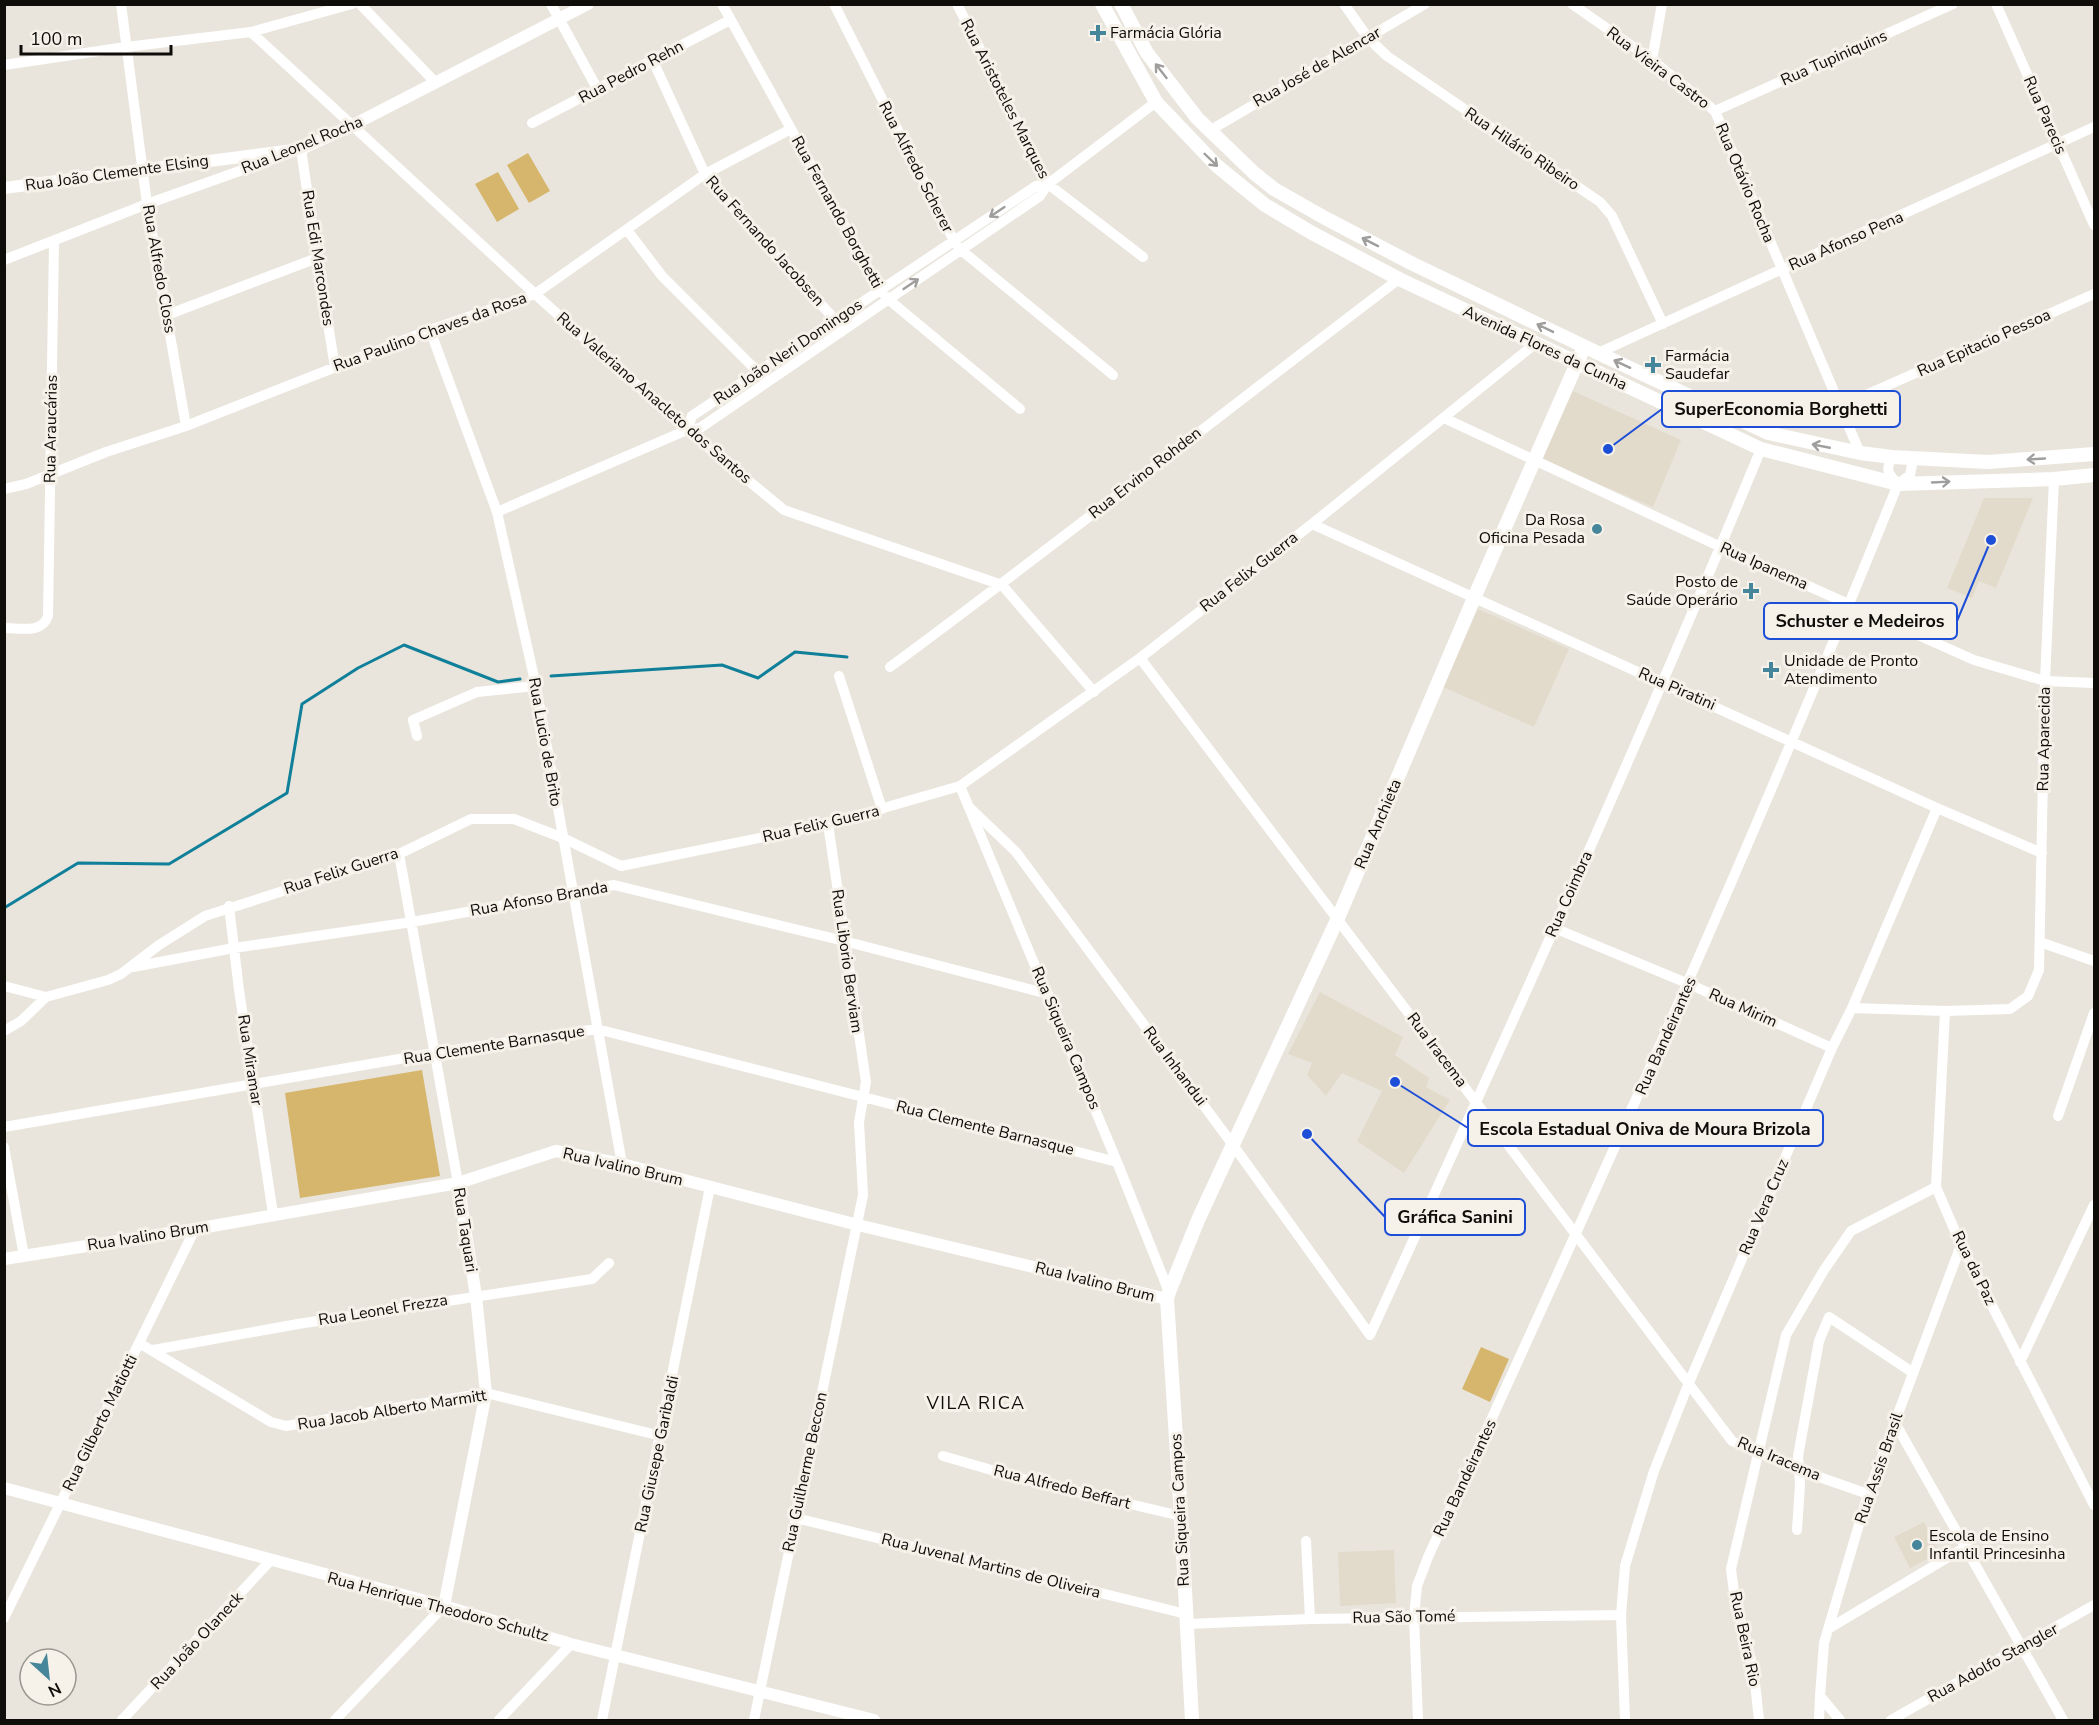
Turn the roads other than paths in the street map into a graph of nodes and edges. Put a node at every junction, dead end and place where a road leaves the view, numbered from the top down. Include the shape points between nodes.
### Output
1 (121, 4) edge
2 (352, 4) edge
3 (360, 4) edge
4 (551, 4) edge
5 (588, 4) edge
6 (722, 4) edge
7 (834, 4) edge
8 (957, 4) edge
9 (1102, 4) edge
10 (1121, 4) edge
11 (1344, 4) edge
12 (1425, 4) edge
13 (1572, 4) edge
14 (1662, 4) edge
15 (1953, 4) edge
16 (1996, 4) edge
17 (558, 20) junction
18 (730, 20) junction
19 (251, 32) junction
20 (1368, 38) junction
21 (126, 46) junction
22 (1652, 60) junction
23 (653, 61) junction
24 (4, 65) edge
25 (436, 83) junction
26 (598, 90) junction
27 (1156, 102) junction
28 (1715, 111) junction
29 (1197, 118) junction
30 (532, 123) dead end
31 (351, 126) junction
32 (1178, 126) junction
33 (2094, 127) edge
34 (791, 129) junction
35 (1209, 131) junction
36 (2059, 145) junction
37 (301, 148) junction
38 (142, 169) junction
39 (705, 174) junction
40 (1048, 184) junction
41 (4, 188) edge
42 (147, 204) junction
43 (2094, 225) edge
44 (627, 230) junction
45 (54, 242) junction
46 (957, 245) junction
47 (1143, 256) dead end
48 (316, 258) junction
49 (4, 260) edge
50 (1783, 270) junction
51 (1399, 279) junction
52 (880, 290) junction
53 (535, 294) junction
54 (2094, 294) edge
55 (888, 299) junction
56 (167, 315) junction
57 (836, 320) junction
58 (1663, 324) junction
59 (844, 329) junction
60 (430, 330) junction
61 (1536, 343) junction
62 (1584, 347) junction
63 (1598, 353) junction
64 (1577, 363) junction
65 (335, 367) junction
66 (758, 372) junction
67 (1113, 375) dead end
68 (768, 381) junction
69 (1842, 406) junction
70 (1020, 409) dead end
71 (1444, 418) junction
72 (186, 426) junction
73 (687, 430) junction
74 (1761, 448) junction
75 (1860, 453) junction
76 (2094, 454) edge
77 (1892, 457) junction
78 (1909, 457) junction
79 (1534, 461) junction
80 (51, 473) junction
81 (2094, 475) edge
82 (2054, 479) junction
83 (1898, 484) junction
84 (4, 489) edge
85 (497, 512) junction
86 (1312, 524) junction
87 (1721, 547) junction
88 (1002, 585) junction
89 (1474, 598) junction
90 (1850, 604) junction
91 (4, 628) edge
92 (1140, 658) junction
93 (890, 667) dead end
94 (839, 676) dead end
95 (2045, 681) junction
96 (1663, 682) junction
97 (2094, 683) edge
98 (536, 686) junction
99 (1094, 692) junction
100 (417, 736) dead end
101 (1792, 741) junction
102 (960, 786) junction
103 (968, 806) junction
104 (1937, 808) junction
105 (882, 810) junction
106 (828, 824) junction
107 (562, 838) junction
108 (2042, 853) junction
109 (399, 854) junction
110 (574, 891) junction
111 (229, 906) junction
112 (1338, 918) junction
113 (412, 922) junction
114 (1554, 928) junction
115 (844, 941) junction
116 (2040, 942) junction
117 (234, 948) junction
118 (2094, 961) edge
119 (130, 967) junction
120 (1689, 984) junction
121 (4, 986) edge
122 (1048, 994) junction
123 (46, 997) junction
124 (1852, 1008) junction
125 (1945, 1011) junction
126 (2094, 1013) edge
127 (597, 1029) junction
128 (4, 1032) edge
129 (1832, 1048) junction
130 (434, 1053) junction
131 (254, 1085) junction
132 (863, 1097) junction
133 (1476, 1103) junction
134 (2058, 1116) dead end
135 (4, 1127) edge
136 (1233, 1145) junction
137 (4, 1147) edge
138 (1117, 1162) junction
139 (622, 1164) junction
140 (458, 1182) junction
141 (1936, 1186) junction
142 (710, 1187) junction
143 (2094, 1205) edge
144 (273, 1214) junction
145 (858, 1225) junction
146 (195, 1229) junction
147 (1577, 1236) junction
148 (1961, 1245) junction
149 (24, 1256) junction
150 (4, 1259) edge
151 (609, 1263) dead end
152 (1168, 1295) junction
153 (476, 1296) junction
154 (1370, 1335) joint
155 (140, 1343) junction
156 (153, 1350) junction
157 (2020, 1362) junction
158 (1912, 1372) junction
159 (1688, 1385) junction
160 (486, 1393) junction
161 (1894, 1420) junction
162 (661, 1436) junction
163 (1758, 1452) junction
164 (943, 1456) dead end
165 (1799, 1470) junction
166 (4, 1488) edge
167 (1868, 1494) junction
168 (60, 1503) junction
169 (2094, 1504) edge
170 (1181, 1516) junction
171 (796, 1518) junction
172 (1797, 1530) dead end
173 (1306, 1541) dead end
174 (1967, 1546) junction
175 (270, 1561) junction
176 (2094, 1605) edge
177 (444, 1606) junction
178 (1621, 1615) junction
179 (1414, 1617) junction
180 (4, 1618) edge
181 (1186, 1619) junction
182 (1310, 1619) junction
183 (1828, 1629) junction
184 (571, 1644) junction
185 (2022, 1647) junction
186 (615, 1654) junction
187 (760, 1691) junction
188 (1820, 1696) junction
189 (122, 1720) edge
190 (335, 1720) edge
191 (500, 1720) edge
192 (602, 1720) edge
193 (754, 1720) edge
194 (874, 1720) edge
195 (1192, 1720) edge
196 (1418, 1720) edge
197 (1625, 1720) edge
198 (1759, 1720) edge
199 (1819, 1720) edge
200 (1839, 1720) edge
201 (1891, 1720) edge
202 (2063, 1720) edge

1 - 21 street, Rua Alfredo Closs
2 - 19 street
3 - 25 street
4 - 17 street
5 - 17 street, Rua Leonel Rocha
6 - 18 street, Rua Fernando Borghetti
7 - 46 street, Rua Alfredo Scherer
8 - 40 street, Rua Aristoteles Marques
9 - 27 main road, Avenida Flores da Cunha
29 -> 10 main road, Avenida Flores da Cunha via 1147,53
11 - 20 street, Rua Hilário Ribeiro
12 - 20 street, Rua José de Alencar
13 - 22 street, Rua Vieira Castro
14 - 22 street
15 - 28 street, Rua Tupiniquins
16 - 36 street, Rua Parecis
17 - 25 street, Rua Leonel Rocha
17 - 26 street
18 - 23 street, Rua Pedro Rehn
18 - 34 street, Rua Fernando Borghetti
19 - 21 street
19 - 31 street, Rua Valeriano Anacleto dos Santos
20 - 35 street, Rua José de Alencar
20 - 58 street, Rua Hilário Ribeiro via 1387,56 1600,202 1612,216
21 - 24 street
21 - 38 street, Rua Alfredo Closs
22 - 28 street, Rua Vieira Castro
23 - 26 street, Rua Pedro Rehn
23 - 39 street, Rua Fernando Jacobsen
25 - 31 street, Rua Leonel Rocha
26 - 30 street, Rua Pedro Rehn
27 - 29 main road via 1167,97
27 - 32 main road, Avenida Flores da Cunha
27 - 40 street, Rua João Neri Domingos
28 - 50 street, Rua Otávio Rocha
29 - 35 main road, Avenida Flores da Cunha
31 - 37 street, Rua Leonel Rocha
31 - 53 street, Rua Valeriano Anacleto dos Santos
32 - 35 main road via 1194,138
32 -> 51 main road, Avenida Flores da Cunha via 1217,166 1265,205
33 - 36 street, Rua Afonso Pena
34 - 39 street, Rua Paulino Chaves da Rosa
34 - 52 street, Rua Fernando Borghetti
62 -> 35 main road, Avenida Flores da Cunha via 1298,204 1254,173
36 - 43 street, Rua Parecis
36 - 50 street, Rua Afonso Pena
37 - 38 street, Rua João Clemente Elsing
37 - 42 street, Rua Leonel Rocha
37 - 48 street, Rua Edi Marcondes
38 - 41 street, Rua João Clemente Elsing
38 - 42 street, Rua Alfredo Closs
39 - 44 street, Rua Paulino Chaves da Rosa
39 - 57 street, Rua Fernando Jacobsen
40 - 46 street, Rua João Neri Domingos via 1040,196
40 - 47 street, Rua Aristoteles Marques
42 - 45 street, Rua Leonel Rocha
42 - 56 street, Rua Alfredo Closs
44 - 53 street, Rua Paulino Chaves da Rosa
44 - 66 street via 662,276
45 - 49 street, Rua Leonel Rocha
45 - 80 street, Rua Araucárias
46 - 52 street, Rua João Neri Domingos
55 -> 46 street, Rua João Neri Domingos
46 - 67 street, Rua Alfredo Scherer
48 - 56 street
48 - 65 street, Rua Edi Marcondes
50 - 58 street, Rua Afonso Pena
50 - 69 street, Rua Otávio Rocha
51 - 61 main road, Avenida Flores da Cunha
51 - 88 street, Rua Ervino Rohden
52 - 55 street, Rua Fernando Borghetti
52 - 57 street, Rua João Neri Domingos
53 - 60 street, Rua Paulino Chaves da Rosa
53 - 73 street, Rua Valeriano Anacleto dos Santos
54 - 69 street, Rua Epitacio Pessoa
55 - 59 street, Rua João Neri Domingos
55 - 70 street, Rua Fernando Borghetti
56 - 72 street, Rua Alfredo Closs
57 - 59 street, Rua Fernando Jacobsen
57 - 66 street, Rua João Neri Domingos
58 - 63 street, Rua Afonso Pena
59 - 68 street, Rua João Neri Domingos
60 - 65 street, Rua Paulino Chaves da Rosa
60 - 85 street, Rua Lucio de Brito
61 - 64 main road, Avenida Flores da Cunha
61 - 71 street, Rua Felix Guerra
62 - 63 main road, Avenida Flores da Cunha
62 - 64 main road, Rua Anchieta
75 -> 63 main road, Avenida Flores da Cunha via 1768,433
64 - 74 main road, Avenida Flores da Cunha
64 - 79 main road, Rua Anchieta
65 - 72 street, Rua Paulino Chaves da Rosa
66 - 68 street
66 - 73 street, Rua João Neri Domingos via 692,416
68 - 73 street, Rua João Neri Domingos via 700,428
69 - 75 street, Rua Otávio Rocha
71 - 79 street, Rua Ipanema
71 - 86 street, Rua Felix Guerra
72 - 80 street, Rua Paulino Chaves da Rosa
73 - 85 street, Rua João Neri Domingos
73 - 88 street, Rua Valeriano Anacleto dos Santos via 784,510
74 - 83 main road, Avenida Flores da Cunha
74 - 87 street, Rua Coimbra
75 - 77 main road, Avenida Flores da Cunha
76 -> 78 main road, Avenida Flores da Cunha via 1988,462
77 - 78 main road, Avenida Flores da Cunha
77 - 83 street via 1887,470
78 - 83 street via 1910,475
79 - 87 street, Rua Ipanema
79 - 89 main road, Rua Anchieta
80 - 84 street, Rua Paulino Chaves da Rosa
80 - 91 street, Rua Araucárias via 46,622 32,629
81 - 82 main road, Avenida Flores da Cunha
83 -> 82 main road, Avenida Flores da Cunha
82 - 95 street, Rua Aparecida
83 - 90 street, Rua Bandeirantes
85 - 98 street, Rua Lucio de Brito
86 - 89 street, Rua Piratini
86 - 92 street, Rua Felix Guerra
87 - 90 street, Rua Ipanema
87 - 96 street, Rua Coimbra
88 - 93 street, Rua Ervino Rohden
88 - 99 street
89 - 96 street, Rua Piratini
89 - 112 main road, Rua Anchieta
90 - 95 street, Rua Ipanema via 1974,660
90 - 101 street, Rua Bandeirantes
92 - 99 street, Rua Felix Guerra
92 - 112 street, Rua Iracema
94 - 105 street
95 - 97 street, Rua Ipanema
95 - 108 street, Rua Aparecida
96 - 101 street, Rua Piratini
96 - 114 street, Rua Coimbra
98 - 100 street via 477,692 413,720
98 - 107 street, Rua Lucio de Brito
99 - 102 street, Rua Felix Guerra
101 - 104 street, Rua Piratini
101 - 120 street, Rua Bandeirantes
102 - 103 street, Rua Siqueira Campos
102 - 105 street, Rua Felix Guerra
103 - 122 street, Rua Siqueira Campos
103 - 136 street, Rua Inhandui via 1016,852
104 - 108 street, Rua Piratini
104 - 124 street, Rua Vera Cruz
105 - 106 street, Rua Felix Guerra
106 - 107 street, Rua Felix Guerra via 621,866
106 - 115 street, Rua Liborio Berviam
107 - 109 street, Rua Felix Guerra via 514,819 471,819
107 - 110 street, Rua Lucio de Brito
108 - 116 street, Rua Aparecida
109 - 111 street, Rua Felix Guerra
109 - 113 street, Rua Taquari
110 - 113 street, Rua Afonso Branda
110 - 115 street, Rua Afonso Branda via 614,885
110 - 127 street, Rua Lucio de Brito
111 - 117 street, Rua Miramar
111 - 119 street, Rua Felix Guerra via 183,929
112 - 133 street, Rua Iracema
112 - 136 main road, Rua Anchieta
113 - 117 street, Rua Afonso Branda
113 - 130 street, Rua Taquari
114 - 120 street, Rua Mirim
114 - 133 street, Rua Coimbra
115 - 122 street, Rua Afonso Branda
115 - 132 street, Rua Liborio Berviam via 866,1082
116 - 118 street
116 - 125 street, Rua Aparecida via 2039,970 2028,996 2010,1009
117 - 119 street, Rua Afonso Branda
117 - 131 street, Rua Miramar
119 - 123 street, Rua Felix Guerra via 108,980
120 - 129 street, Rua Mirim
120 - 147 street, Rua Bandeirantes
121 - 123 street
122 - 138 street, Rua Siqueira Campos
123 - 128 street
124 - 125 street
124 - 129 street, Rua Vera Cruz
125 - 141 street, Rua da Paz
126 - 134 street
127 - 130 street, Rua Clemente Barnasque
127 - 132 street, Rua Clemente Barnasque
127 - 139 street, Rua Lucio de Brito
129 - 159 street, Rua Vera Cruz
130 - 131 street, Rua Clemente Barnasque
130 - 140 street, Rua Taquari
131 - 135 street, Rua Clemente Barnasque
131 - 144 street, Rua Miramar
132 - 138 street, Rua Clemente Barnasque
132 - 145 street, Rua Liborio Berviam via 859,1122 863,1195
133 - 147 street, Rua Iracema
133 - 154 street, Rua Coimbra
136 - 152 main road, Rua Anchieta
136 - 154 street, Rua Inhandui
137 - 149 street
138 - 152 street, Rua Siqueira Campos
139 - 140 street, Rua Ivalino Brum via 556,1151
139 - 142 street, Rua Ivalino Brum
140 - 144 street, Rua Ivalino Brum
140 - 153 street, Rua Taquari
141 - 148 street, Rua da Paz
141 - 163 street, Rua Beira Rio via 1851,1231 1824,1270 1786,1335
142 - 145 street, Rua Ivalino Brum
142 - 162 street, Rua Giusepe Garibaldi
143 - 157 street
144 - 146 street, Rua Ivalino Brum
145 - 152 street, Rua Ivalino Brum
145 - 171 street, Rua Guilherme Beccon
146 - 149 street, Rua Ivalino Brum
146 - 155 street, Rua Gilberto Matiotti
147 - 159 street, Rua Iracema
147 - 179 street, Rua Bandeirantes via 1428,1557 1417,1586
148 - 157 street, Rua da Paz
148 - 158 street, Rua Assis Brasil
149 - 150 street, Rua Ivalino Brum
151 - 153 street, Rua Leonel Frezza via 592,1279
152 - 170 main road, Rua Siqueira Campos
153 - 156 street, Rua Leonel Frezza
153 - 160 street, Rua Taquari
155 - 156 street, Rua Jacob Alberto Marmitt
155 - 168 street, Rua Gilberto Matiotti
156 - 160 street, Rua Jacob Alberto Marmitt via 271,1422 286,1426
157 - 169 street, Rua da Paz
158 - 161 street, Rua Assis Brasil
158 - 165 street via 1829,1317 1813,1371
159 - 163 street, Rua Iracema via 1732,1441
159 - 178 street, Rua Vera Cruz via 1654,1471 1624,1566
160 - 162 street, Rua Jacob Alberto Marmitt
160 - 177 street, Rua Taquari
161 - 167 street, Rua Assis Brasil
161 - 174 street
162 - 186 street, Rua Giusepe Garibaldi
163 - 165 street, Rua Iracema
163 - 198 street, Rua Beira Rio via 1731,1569 1736,1607 1754,1674
164 - 170 street, Rua Alfredo Beffart
165 - 167 street, Rua Iracema
165 - 172 street
166 - 168 street, Rua Henrique Theodoro Schultz
167 - 183 street, Rua Assis Brasil
168 - 175 street, Rua Henrique Theodoro Schultz
168 - 180 street, Rua Gilberto Matiotti
170 - 181 main road, Rua Siqueira Campos
171 - 181 street, Rua Juvenal Martins de Oliveira
171 - 187 street, Rua Guilherme Beccon
173 - 182 street
174 - 183 street
174 - 185 street
175 - 177 street, Rua Henrique Theodoro Schultz
175 - 189 street, Rua João Olaneck
176 - 185 street, Rua Adolfo Stangler
177 - 184 street, Rua Henrique Theodoro Schultz
177 - 190 street
178 - 179 street, Rua São Tomé
178 - 197 street, Rua Vera Cruz
179 - 182 street, Rua São Tomé
179 - 196 street, Rua Bandeirantes
181 - 182 street, Rua São Tomé
181 - 195 main road, Rua Siqueira Campos
183 - 188 street, Rua Assis Brasil
184 - 186 street, Rua Henrique Theodoro Schultz
184 - 191 street
185 - 201 street, Rua Adolfo Stangler
185 - 202 street
186 - 187 street, Rua Henrique Theodoro Schultz
186 - 192 street, Rua Giusepe Garibaldi
187 - 193 street, Rua Guilherme Beccon
187 - 194 street, Rua Henrique Theodoro Schultz
188 - 199 street, Rua Assis Brasil
188 - 200 street

